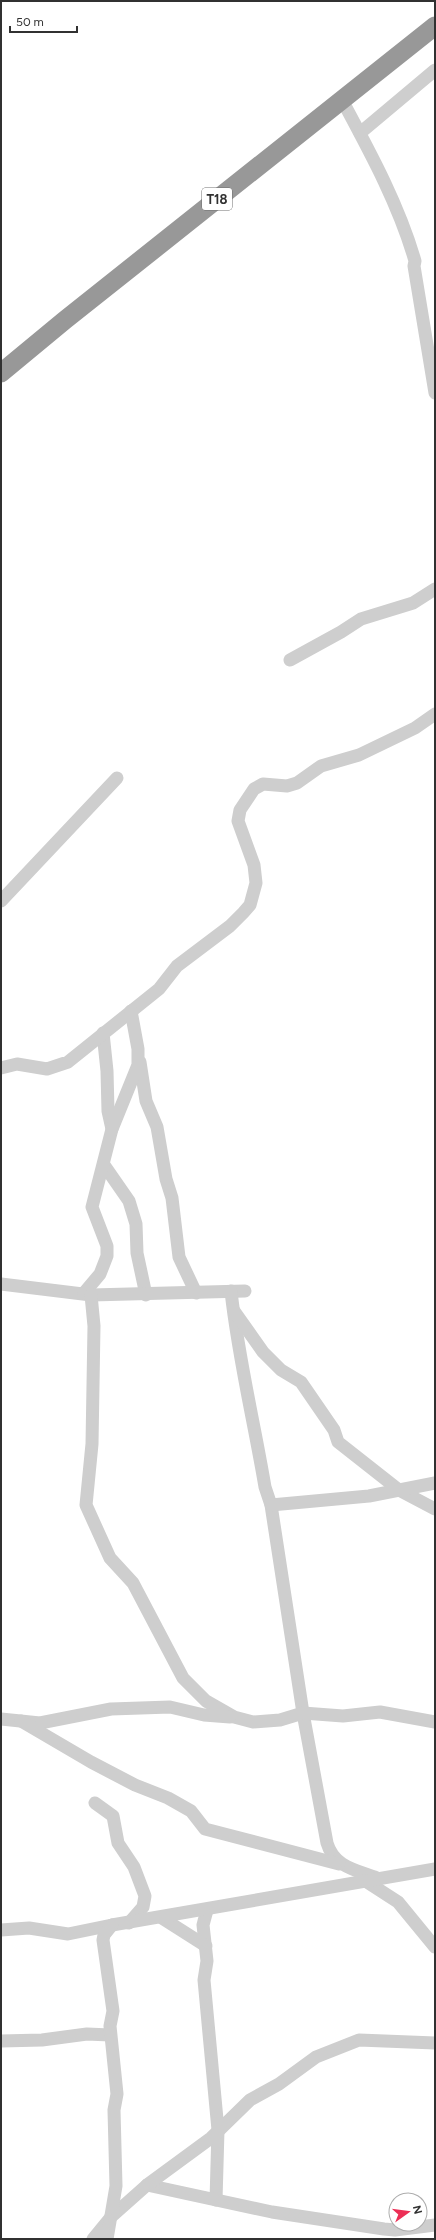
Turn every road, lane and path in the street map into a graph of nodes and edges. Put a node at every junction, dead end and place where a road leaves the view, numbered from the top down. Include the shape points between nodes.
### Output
1 (435, 26) edge
2 (435, 70) edge
3 (342, 100) junction
4 (360, 133) junction
5 (1, 373) edge
6 (435, 393) edge
7 (435, 588) edge
8 (290, 660) dead end
9 (435, 714) edge
10 (117, 778) dead end
11 (1, 901) edge
12 (131, 1011) junction
13 (103, 1033) junction
14 (139, 1056) junction
15 (1, 1068) edge
16 (112, 1129) junction
17 (104, 1165) junction
18 (1, 1284) edge
19 (231, 1291) junction
20 (245, 1291) dead end
21 (196, 1293) junction
22 (88, 1294) junction
23 (146, 1295) junction
24 (233, 1310) junction
25 (435, 1483) edge
26 (399, 1490) junction
27 (271, 1505) junction
28 (435, 1509) edge
29 (303, 1713) junction
30 (234, 1717) junction
31 (1, 1719) edge
32 (21, 1721) junction
33 (435, 1722) edge
34 (95, 1803) dead end
35 (339, 1864) junction
36 (435, 1869) edge
37 (371, 1879) junction
38 (207, 1910) junction
39 (162, 1918) junction
40 (129, 1923) junction
41 (112, 1925) junction
42 (1, 1930) edge
43 (206, 1946) junction
44 (435, 1947) edge
45 (110, 2035) junction
46 (1, 2041) edge
47 (435, 2043) edge
48 (218, 2130) junction
49 (147, 2185) junction
50 (216, 2200) junction
51 (111, 2217) junction
52 (435, 2225) edge
53 (93, 2239) edge
54 (107, 2239) edge

1 - 3 highway, T18
2 - 4 street
3 - 4 street
3 - 5 highway, T18
4 - 6 street via 407,232 413,254
7 - 8 street via 413,603 361,619
9 - 12 street via 415,728 359,755 321,766 297,783 287,786 263,784 254,789 240,810 238,821 255,872 254,893 250,905 230,926 178,966 160,989
10 - 11 street
12 - 13 street
12 - 14 street
13 - 15 street via 75,1057 59,1066 47,1069 17,1064
13 - 16 street via 108,1111
14 - 16 street via 134,1076
14 - 21 street via 146,1101 158,1133 165,1176 172,1198 179,1257
16 - 17 street
17 - 22 street via 92,1211 107,1246 107,1256
17 - 23 street via 129,1200 136,1224 137,1253
18 - 22 street
19 - 20 street
19 - 21 street
19 - 24 street
21 - 23 street
22 - 23 street
22 - 30 street via 94,1326 92,1444 86,1505 110,1558 133,1583 183,1678 192,1690 206,1701
24 - 26 street via 263,1352 281,1370 301,1382 334,1430 338,1441
24 - 27 street via 265,1486
25 - 26 street
26 - 27 street via 369,1496
26 - 28 street
27 - 29 street
29 - 30 street via 264,1722
29 - 33 street via 343,1716 380,1712
29 - 35 street via 327,1843
30 - 32 street via 204,1715 170,1707 111,1709 40,1724
31 - 32 street
32 - 35 street via 91,1762 191,1811 205,1829
34 - 40 street via 113,1816 118,1844 130,1859 144,1888 143,1907
35 - 37 street
36 - 37 street
37 - 38 street
37 - 44 street via 398,1902
38 - 39 street
38 - 43 street via 203,1925
39 - 40 street
39 - 43 street
40 - 41 street
41 - 42 street via 68,1934 29,1928
41 - 45 street via 104,1934 103,1940 113,2011
43 - 48 street via 204,1980
45 - 46 street via 87,2034 42,2040
45 - 51 street via 117,2094 114,2110 116,2186
47 - 48 street via 359,2040 319,2056 275,2087 250,2100
48 - 49 street
48 - 50 street
49 - 50 street
49 - 51 street
50 - 52 street via 272,2212 384,2229
51 - 53 street
51 - 54 street

